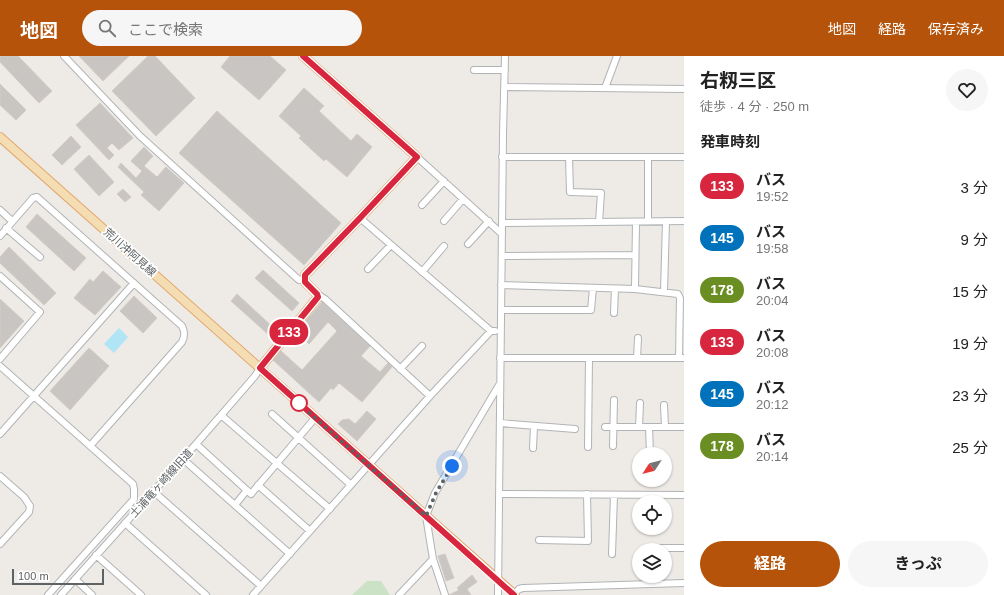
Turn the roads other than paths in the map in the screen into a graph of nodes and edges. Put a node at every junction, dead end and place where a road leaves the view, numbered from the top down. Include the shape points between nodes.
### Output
1 (64, 56) edge
2 (303, 56) edge
3 (505, 56) edge
4 (617, 56) edge
5 (474, 70) dead end
6 (505, 70) junction
7 (505, 87) junction
8 (606, 88) junction
9 (684, 89) edge
10 (0, 137) edge
11 (417, 157) junction
12 (502, 157) junction
13 (569, 157) junction
14 (648, 157) junction
15 (684, 157) edge
16 (444, 181) junction
17 (463, 199) junction
18 (422, 205) dead end
19 (0, 210) edge
20 (360, 218) junction
21 (12, 221) junction
22 (444, 221) dead end
23 (489, 221) junction
24 (648, 221) junction
25 (666, 221) junction
26 (684, 221) edge
27 (599, 222) junction
28 (636, 222) junction
29 (502, 223) junction
30 (6, 228) junction
31 (502, 234) junction
32 (0, 236) edge
33 (468, 244) dead end
34 (391, 245) junction
35 (444, 246) dead end
36 (635, 255) junction
37 (502, 256) junction
38 (40, 258) dead end
39 (368, 269) dead end
40 (422, 272) junction
41 (0, 276) edge
42 (304, 280) junction
43 (134, 283) junction
44 (502, 285) junction
45 (593, 288) junction
46 (615, 289) junction
47 (635, 289) junction
48 (664, 292) junction
49 (317, 294) junction
50 (501, 310) junction
51 (614, 313) dead end
52 (491, 330) junction
53 (500, 331) junction
54 (638, 338) dead end
55 (422, 346) dead end
56 (500, 358) junction
57 (589, 358) junction
58 (637, 358) junction
59 (682, 358) edge
60 (0, 359) edge
61 (0, 366) edge
62 (260, 368) junction
63 (400, 369) junction
64 (500, 384) junction
65 (33, 396) junction
66 (430, 396) junction
67 (614, 400) dead end
68 (640, 403) dead end
69 (664, 406) dead end
70 (272, 414) dead end
71 (220, 415) junction
72 (315, 418) junction
73 (500, 423) junction
74 (534, 426) junction
75 (605, 427) dead end
76 (614, 427) junction
77 (639, 427) junction
78 (649, 427) junction
79 (664, 427) junction
80 (684, 428) edge
81 (575, 429) dead end
82 (0, 434) edge
83 (298, 438) junction
84 (196, 444) junction
85 (90, 446) junction
86 (613, 446) dead end
87 (588, 447) dead end
88 (650, 447) edge
89 (533, 448) dead end
90 (183, 459) junction
91 (276, 463) junction
92 (369, 465) junction
93 (0, 476) edge
94 (258, 485) junction
95 (351, 485) junction
96 (247, 490) junction
97 (153, 491) junction
98 (500, 494) junction
99 (587, 494) junction
100 (614, 494) junction
101 (684, 495) edge
102 (234, 505) junction
103 (330, 509) junction
104 (426, 516) junction
105 (125, 524) junction
106 (310, 531) junction
107 (539, 540) dead end
108 (0, 544) edge
109 (672, 548) edge
110 (684, 548) edge
111 (290, 554) junction
112 (612, 554) dead end
113 (96, 555) junction
114 (433, 559) junction
115 (75, 579) junction
116 (498, 580) junction
117 (684, 584) edge
118 (261, 586) junction
119 (48, 595) edge
120 (61, 595) edge
121 (92, 595) edge
122 (141, 595) edge
123 (206, 595) edge
124 (253, 595) edge
125 (399, 595) edge
126 (445, 595) edge
127 (498, 595) edge
128 (514, 595) edge

1 - 42 street via 140,136 299,280
2 - 11 main road
3 - 6 street
4 - 8 street
5 - 6 street
6 - 7 street
7 - 8 street
7 - 12 street
8 - 9 street
10 - 62 main road, 荒川沖阿見線
11 - 16 street
11 - 20 main road
12 - 13 street
12 - 29 street
13 - 14 street
13 - 27 street via 570,192 601,193
14 - 15 street
14 - 24 street
16 - 17 street
16 - 18 street
17 - 22 street
17 - 23 street
19 - 21 street
20 - 34 street
20 - 42 main road via 305,275
21 - 30 street
21 - 43 street via 33,198 37,197
23 - 31 street
23 - 33 street
24 - 25 street
24 - 28 street
25 - 26 street
25 - 48 street
27 - 28 street
27 - 29 street
28 - 36 street
29 - 31 street
30 - 32 street
30 - 38 street
31 - 37 street
34 - 39 street
34 - 40 street
35 - 40 street
36 - 37 street
36 - 47 street
37 - 44 street
40 - 52 street
41 - 60 street via 40,312
42 - 49 main road
43 - 65 street
43 - 85 street via 182,326 185,337
44 - 45 street
44 - 50 street
45 - 46 street
45 - 50 street via 591,310
46 - 47 street
46 - 51 street
47 - 48 street
48 - 59 street via 678,294 680,298
49 - 62 main road via 316,301
49 - 63 street
50 - 53 street
52 - 53 street
52 - 66 street
53 - 56 street
54 - 58 street
55 - 63 street
56 - 57 street
56 - 64 street
57 - 58 street
57 - 87 street
58 - 59 street
61 - 65 street
62 - 71 street, 土浦竜ヶ崎線旧道
62 - 72 main road, 荒川沖阿見線
63 - 66 street
64 - 73 street
64 - 104 street via 436,493
65 - 82 street
65 - 85 street
66 - 92 street
67 - 76 street
68 - 77 street
69 - 79 street
70 - 83 street
71 - 84 street, 土浦竜ヶ崎線旧道
71 - 91 street
72 - 83 street
72 - 92 main road, 荒川沖阿見線
73 - 74 street
73 - 98 street
74 - 81 street
74 - 89 street
75 - 76 street
76 - 77 street
76 - 86 street
77 - 78 street
78 - 79 street
78 - 88 street
79 - 80 street
83 - 91 street
83 - 95 street
84 - 90 street, 土浦竜ヶ崎線旧道
84 - 96 street
85 - 119 street via 133,484 134,499
90 - 97 street, 土浦竜ヶ崎線旧道
90 - 102 street
91 - 94 street
91 - 103 street
92 - 95 street
92 - 104 main road, 荒川沖阿見線
93 - 108 street via 24,497 30,506 29,512
94 - 96 street via 251,494
94 - 106 street
95 - 103 street
96 - 102 street
97 - 105 street, 土浦竜ヶ崎線旧道
97 - 118 street
98 - 99 street
98 - 116 street
99 - 100 street
99 - 107 street via 588,542
100 - 101 street
100 - 112 street
102 - 111 street
103 - 106 street
104 - 114 street
104 - 116 main road, 荒川沖阿見線
105 - 113 street, 土浦竜ヶ崎線旧道
105 - 123 street
106 - 111 street
109 - 110 street
111 - 118 street
113 - 115 street, 土浦竜ヶ崎線旧道
113 - 122 street
114 - 125 street
114 - 126 street
115 - 120 street, 土浦竜ヶ崎線旧道
115 - 121 street
116 - 127 street
116 - 128 main road, 荒川沖阿見線
117 - 128 street via 523,588
118 - 124 street

